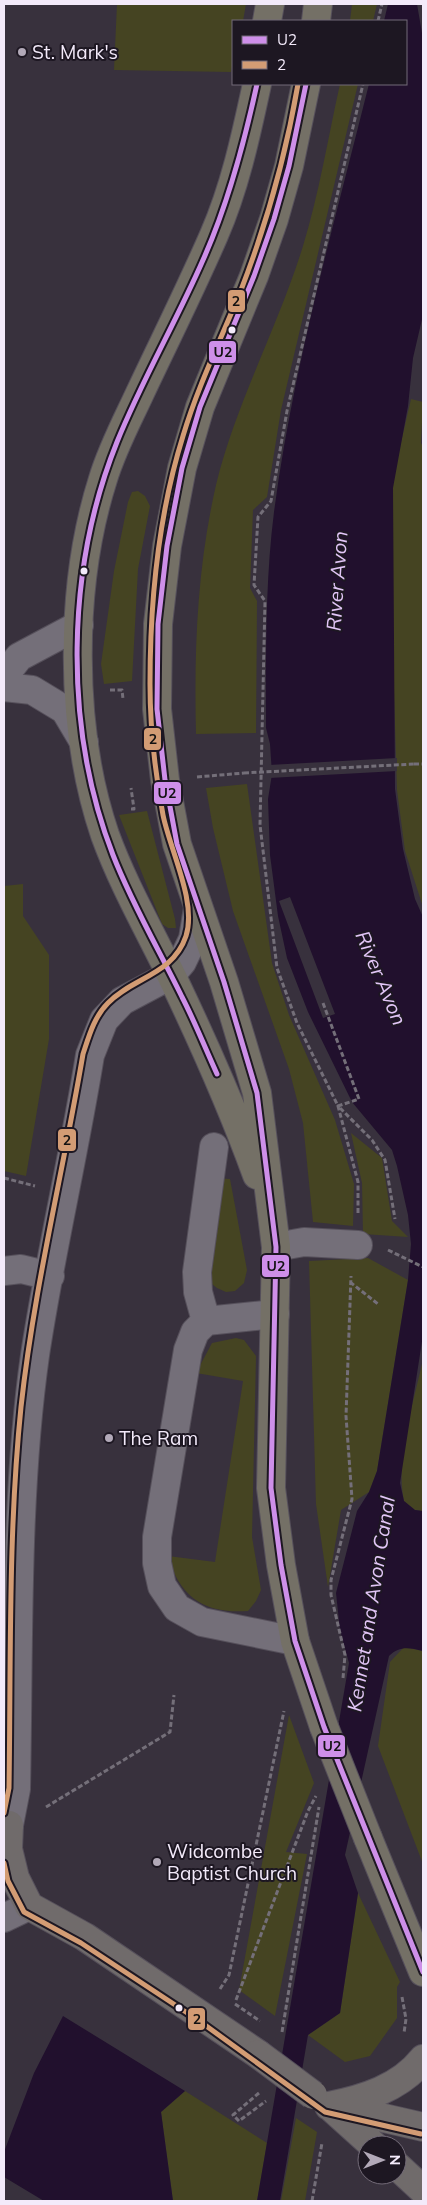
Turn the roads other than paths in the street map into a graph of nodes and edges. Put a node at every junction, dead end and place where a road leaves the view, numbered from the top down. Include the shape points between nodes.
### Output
1 (270, 4) edge
2 (318, 4) edge
3 (267, 20) edge
4 (316, 20) edge
5 (257, 85) edge
6 (306, 85) edge
7 (79, 625) junction
8 (4, 676) edge
9 (4, 687) edge
10 (84, 742) junction
11 (198, 908) junction
12 (171, 975) junction
13 (214, 1147) dead end
14 (275, 1234) junction
15 (358, 1245) road end
16 (4, 1271) edge
17 (50, 1276) junction
18 (275, 1314) junction
19 (206, 1321) junction
20 (295, 1641) junction
21 (10, 1684) edge
22 (6, 1826) edge
23 (29, 1906) junction
24 (4, 1918) edge
25 (423, 1972) edge
26 (423, 2059) edge
27 (321, 2100) junction
28 (423, 2127) edge
29 (361, 2135) edge
30 (407, 2175) edge
31 (423, 2190) edge

1 - 3 highway
2 - 4 highway
5 - 7 highway via 239,164 215,233 103,478 84,574
6 - 11 highway via 274,219 200,407 182,468 167,546 158,624 157,709 177,844
7 - 8 street via 19,657
7 - 10 highway
9 - 10 street via 32,690 66,710
10 - 12 highway via 105,834 131,900
11 - 12 street via 193,939 182,962
11 - 14 highway via 257,1093
12 - 14 highway via 230,1103
12 - 17 street via 122,1001 104,1020 90,1055
13 - 19 street via 197,1272 198,1292
14 - 15 street via 304,1242
14 - 18 highway
16 - 17 street via 21,1269
17 - 21 street via 35,1356 26,1447
18 - 19 street
18 - 20 highway via 271,1488
19 - 20 street via 195,1332 188,1350 157,1538 157,1563 162,1586 177,1608 202,1622
20 - 25 highway, bridge via 324,1727
21 - 22 street via 16,1788
22 - 23 main road via 16,1878
23 - 24 street
23 - 27 main road, bridge via 85,1937 210,2020
26 - 27 main road via 414,2071 396,2083 354,2101
27 - 28 main road
27 - 29 main road
30 - 31 main road

